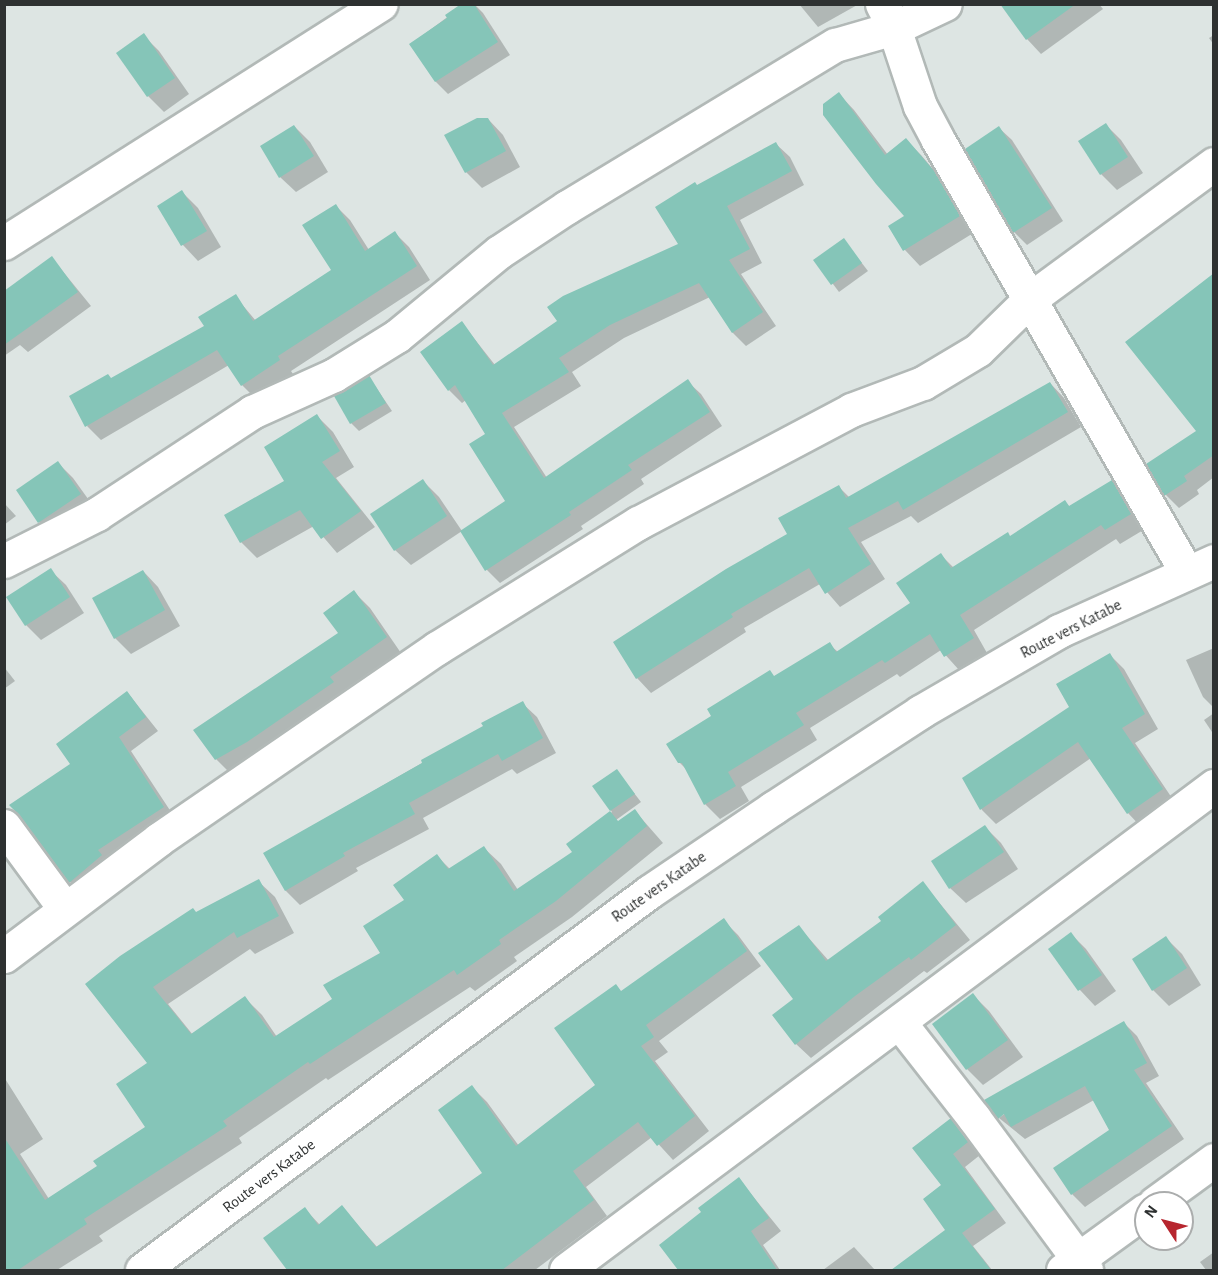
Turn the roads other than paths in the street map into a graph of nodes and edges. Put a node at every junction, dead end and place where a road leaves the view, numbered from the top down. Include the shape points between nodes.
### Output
1 (381, 4) edge
2 (945, 4) edge
3 (888, 16) edge
4 (1214, 164) edge
5 (4, 243) edge
6 (1030, 299) junction
7 (4, 561) edge
8 (1200, 567) edge
9 (1214, 786) edge
10 (4, 826) edge
11 (65, 909) junction
12 (4, 956) edge
13 (899, 1022) junction
14 (1214, 1160) edge
15 (1171, 1191) edge
16 (1134, 1220) edge
17 (1076, 1267) edge
18 (142, 1270) edge
19 (566, 1270) edge

1 - 5 street
2 - 3 street
3 - 6 street via 920,106
3 - 7 street via 567,207 499,252 397,336 334,375 252,412 97,514
4 - 6 street
6 - 8 street
6 - 11 street via 988,343 923,383 851,410 638,523 437,648 159,839
8 - 18 street, Route vers Katabe via 1059,631 920,712 773,808 649,892
9 - 13 street
10 - 11 street
11 - 12 street
13 - 17 street via 974,1118
13 - 19 street
14 - 15 street
16 - 17 street

